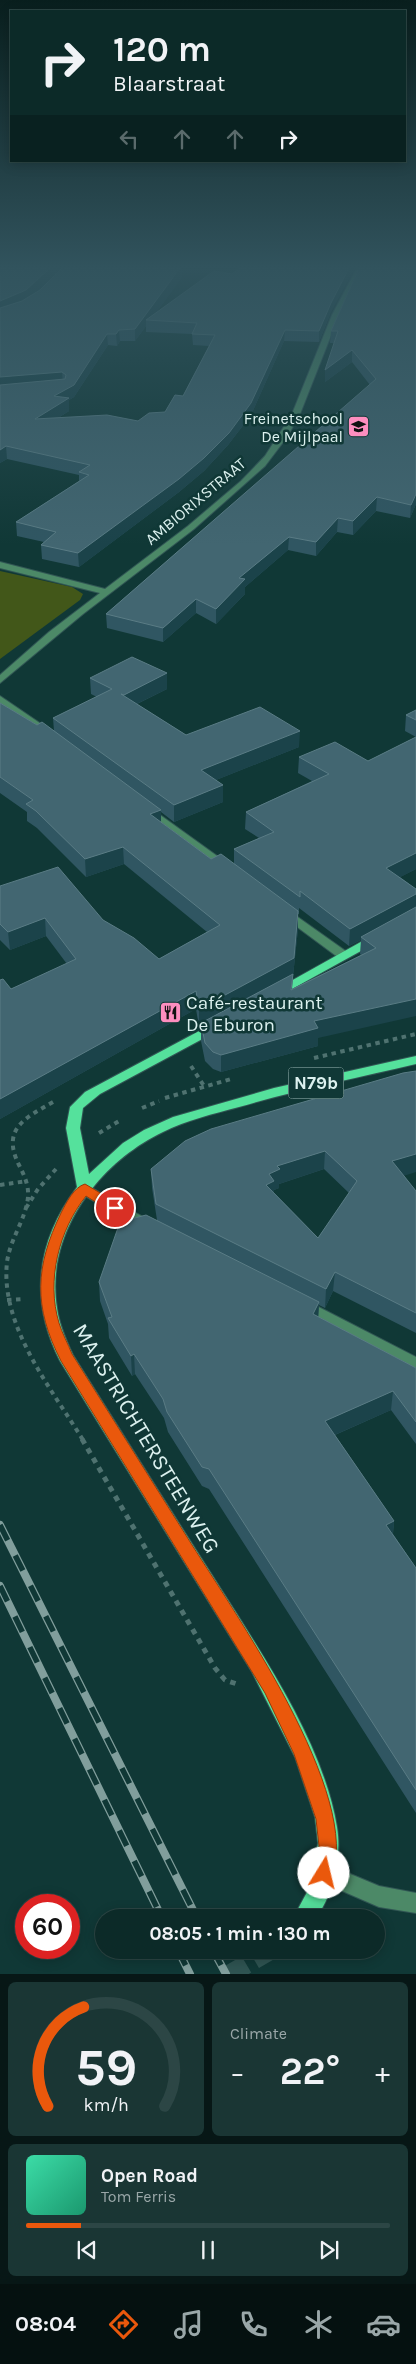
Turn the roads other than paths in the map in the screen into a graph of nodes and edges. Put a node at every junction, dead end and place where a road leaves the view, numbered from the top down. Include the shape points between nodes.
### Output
1 (317, 360) edge
2 (0, 565) edge
3 (108, 592) junction
4 (0, 680) edge
5 (0, 699) edge
6 (50, 735) edge
7 (137, 801) edge
8 (233, 872) edge
9 (273, 902) edge
10 (384, 933) edge
11 (343, 955) junction
12 (265, 999) edge
13 (230, 1018) edge
14 (416, 1060) edge
15 (85, 1188) junction
16 (159, 1232) edge
17 (287, 1297) edge
18 (416, 1364) edge
19 (324, 1873) junction
20 (416, 1903) edge
21 (309, 1909) edge

1 - 3 street, AMBIORIXSTRAAT via 300,405 269,458 199,522
2 - 3 street
3 - 4 street, AMBIORIXSTRAAT
5 - 6 street
7 - 8 street
9 - 11 street
10 - 11 main road
11 - 12 main road
13 - 15 main road via 95,1091 81,1102 75,1110 73,1129
14 - 15 main road, MAASTRICHTERSTEENWEG / N79b via 192,1115 150,1133 117,1155
15 - 16 street
15 - 19 main road, MAASTRICHTERSTEENWEG / N79b via 72,1205 54,1242 48,1275 52,1322 66,1357 271,1687 302,1752 326,1819 328,1846
17 - 18 street
19 - 20 street via 369,1895 391,1902
19 - 21 main road, N79b via 318,1894

